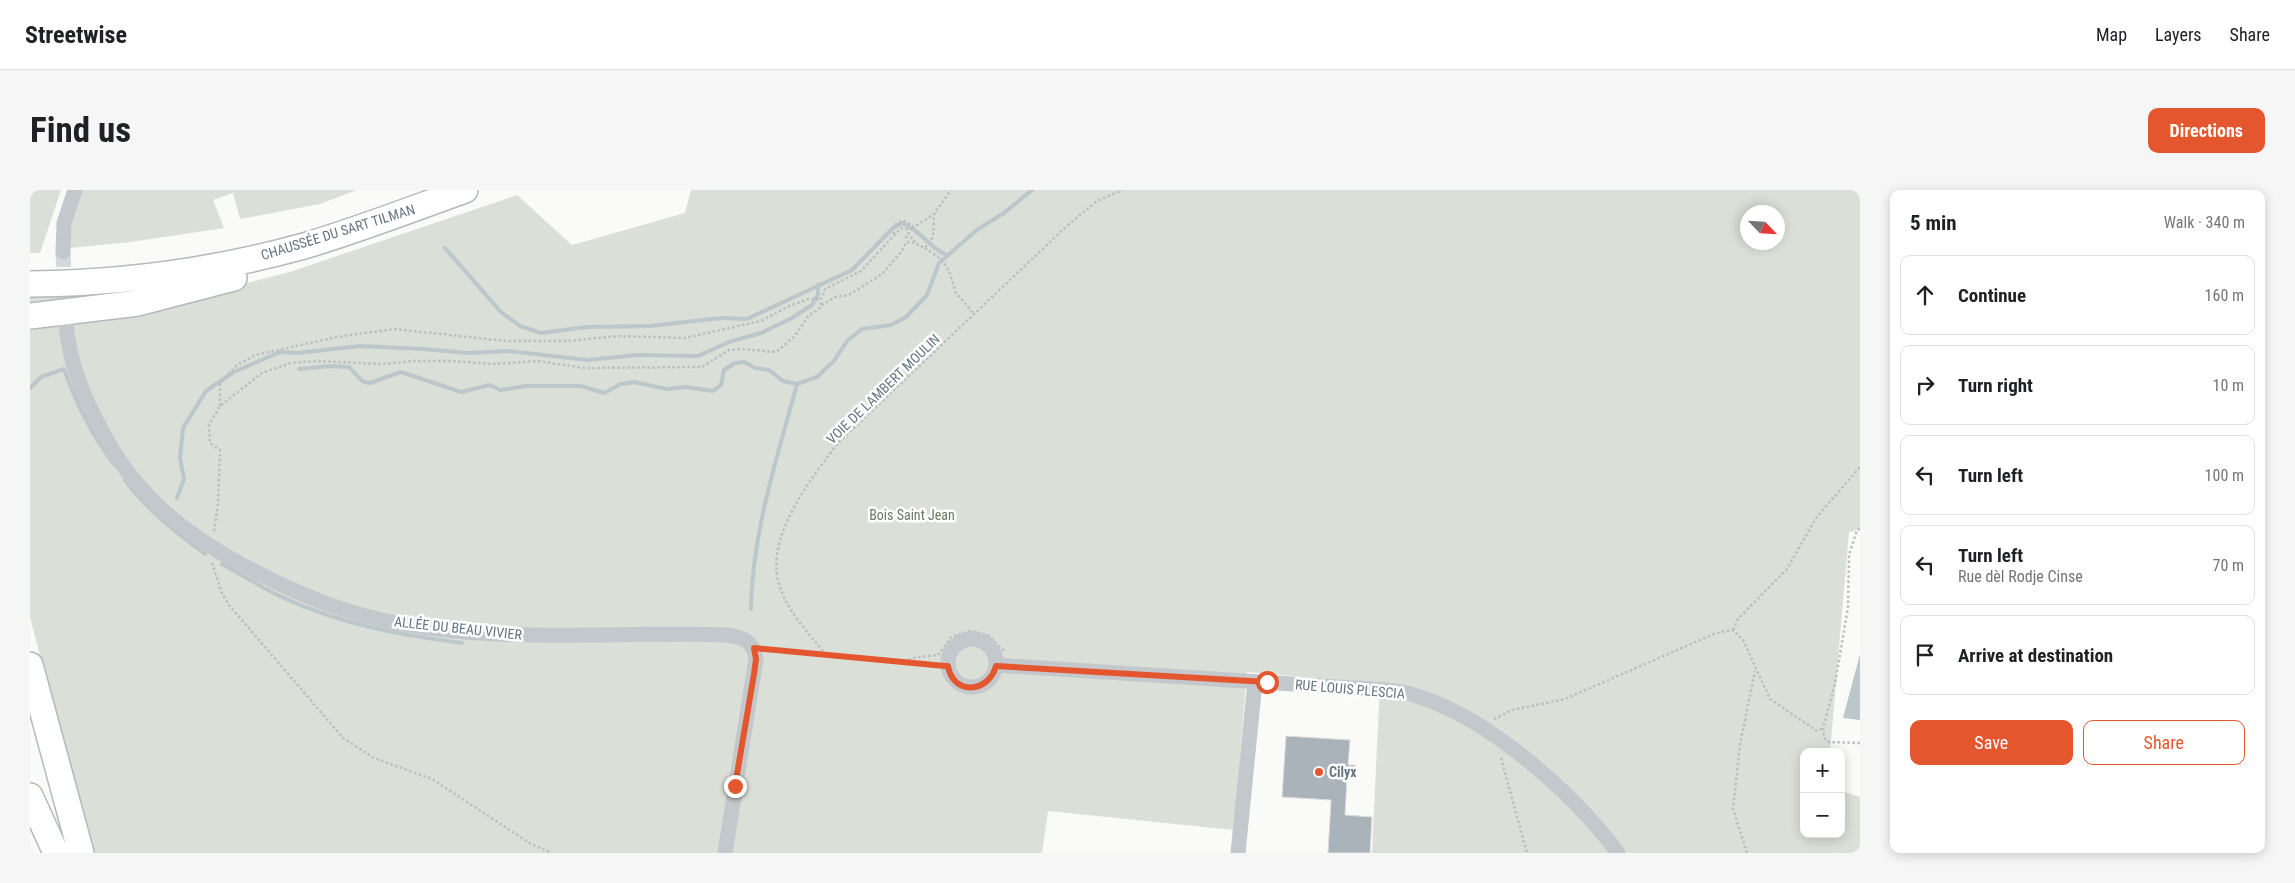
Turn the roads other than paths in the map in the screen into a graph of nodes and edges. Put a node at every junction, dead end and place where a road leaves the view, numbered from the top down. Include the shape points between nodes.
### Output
1 (75, 190) edge
2 (417, 190) edge
3 (465, 190) edge
4 (306, 245) junction
5 (63, 252) tunnel mouth
6 (30, 269) edge
7 (30, 284) edge
8 (30, 316) edge
9 (66, 322) tunnel mouth
10 (30, 665) edge
11 (996, 666) junction
12 (1256, 682) junction
13 (30, 721) edge
14 (30, 796) edge
15 (56, 853) edge
16 (68, 853) edge
17 (81, 853) edge
18 (725, 853) edge
19 (1238, 853) edge
20 (1618, 853) edge

1 - 5 street via 64,223
2 - 6 highway, CHAUSSÉE DU SART TILMAN via 296,232 240,247 132,265
3 - 4 highway, CHAUSSÉE DU SART TILMAN
4 - 7 highway, CHAUSSÉE DU SART TILMAN via 197,270 86,283
4 - 8 highway via 286,262 171,295 138,303
9 - 18 street, ALLÉE DU BEAU VIVIER via 74,373 120,462 137,484 194,535 262,575 348,611 401,624 542,636 728,635 743,638 754,648 756,659
10 - 17 highway
11 - 11 street via 996,658 988,644 973,639 953,648 949,656 948,666 959,684 975,687 990,680
11 - 12 street, RUE LOUIS PLESCIA
12 - 19 street
12 - 20 street, RUE LOUIS PLESCIA via 1401,692 1456,712 1543,773 1579,805
13 - 16 highway
14 - 15 highway

